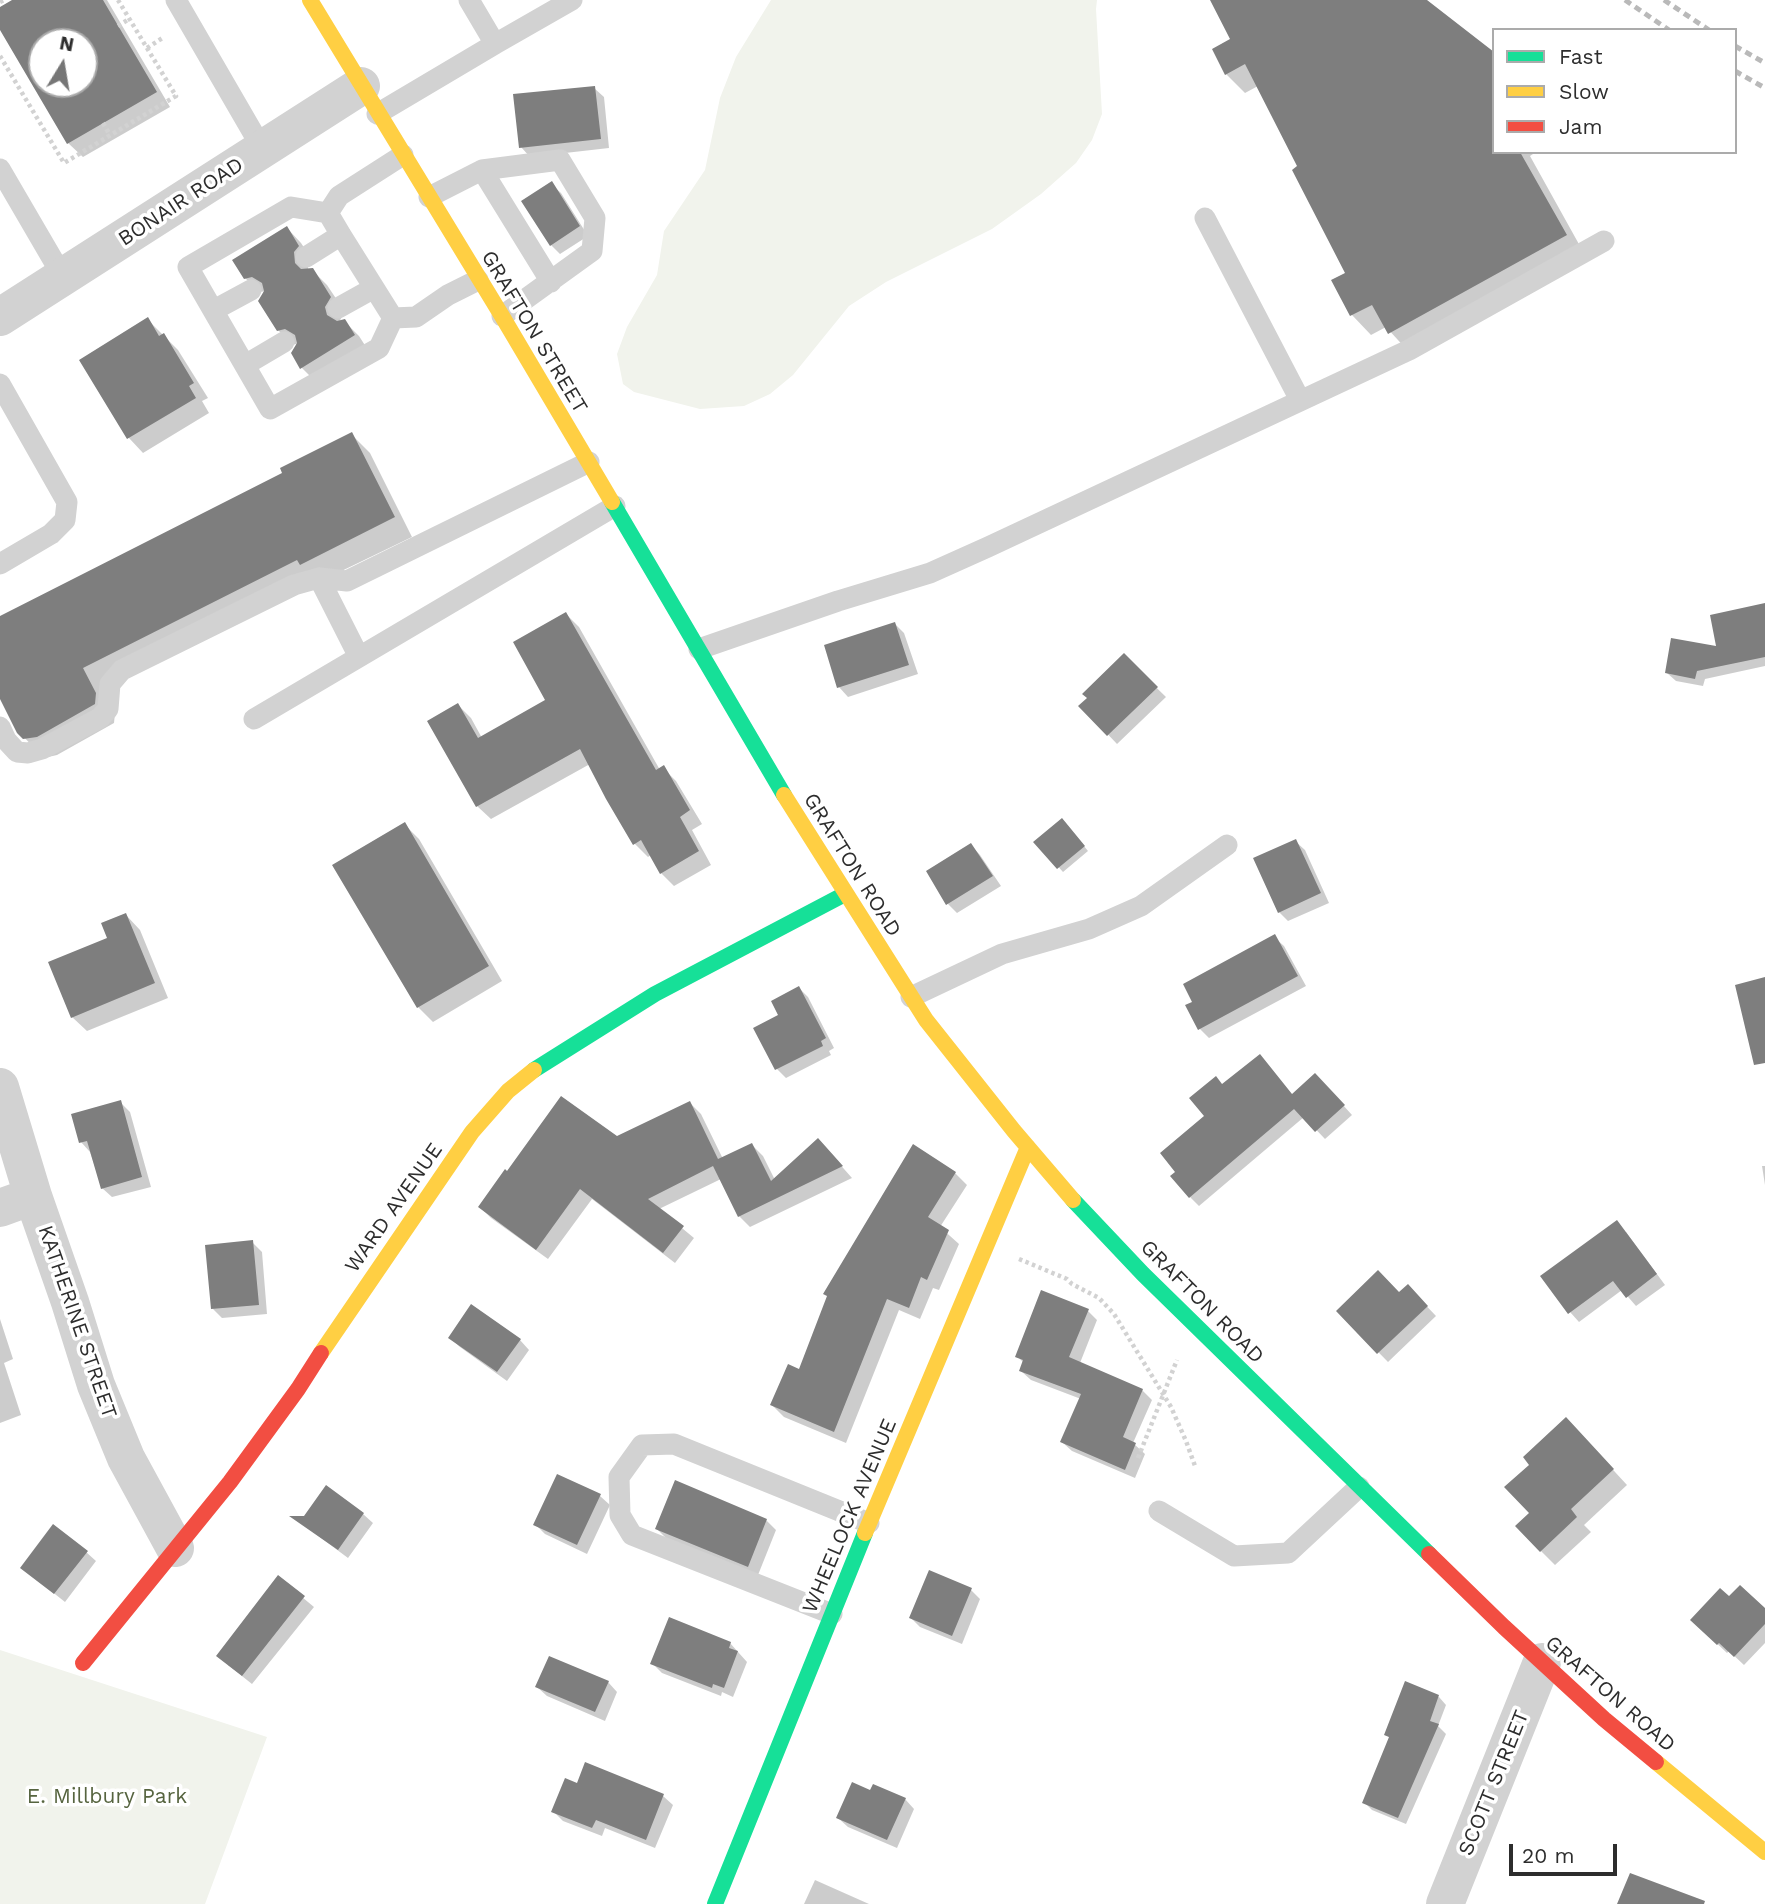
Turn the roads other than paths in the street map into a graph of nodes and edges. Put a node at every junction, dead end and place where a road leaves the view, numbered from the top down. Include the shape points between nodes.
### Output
1 (176, 0) edge
2 (310, 0) edge
3 (468, 0) edge
4 (564, 2) edge
5 (495, 44) junction
6 (369, 100) junction
7 (262, 150) junction
8 (403, 155) junction
9 (0, 169) edge
10 (482, 170) junction
11 (429, 197) junction
12 (328, 213) junction
13 (1205, 218) dead end
14 (341, 235) junction
15 (1604, 241) dead end
16 (306, 257) dead end
17 (63, 277) junction
18 (478, 280) junction
19 (551, 282) junction
20 (374, 288) junction
21 (251, 290) dead end
22 (338, 308) dead end
23 (214, 310) junction
24 (502, 316) junction
25 (0, 317) edge
26 (393, 318) junction
27 (284, 342) dead end
28 (245, 365) junction
29 (0, 383) edge
30 (1300, 400) junction
31 (589, 462) junction
32 (615, 506) junction
33 (0, 564) edge
34 (319, 578) junction
35 (699, 649) junction
36 (359, 657) junction
37 (721, 686) joint
38 (254, 719) dead end
39 (0, 727) edge
40 (1227, 845) dead end
41 (845, 894) junction
42 (911, 997) junction
43 (0, 1087) edge
44 (1028, 1147) junction
45 (17, 1202) edge
46 (1359, 1487) junction
47 (1159, 1511) dead end
48 (869, 1523) junction
49 (175, 1548) junction
50 (832, 1614) junction
51 (1542, 1662) junction
52 (83, 1663) dead end
53 (1765, 1852) edge
54 (715, 1904) edge
55 (1445, 1904) edge

1 - 7 lane
2 - 6 main road, GRAFTON STREET
3 - 5 lane
4 - 5 lane
5 - 6 lane
6 - 7 street, BONAIR ROAD
6 - 8 main road, GRAFTON STREET
7 - 17 street, BONAIR ROAD
8 - 11 main road, GRAFTON STREET
8 - 12 lane via 339,196
9 - 17 lane
10 - 11 lane
10 - 19 lane
10 - 19 lane via 560,160 595,218 592,251
11 - 18 main road, GRAFTON STREET
12 - 14 lane
12 - 23 lane via 291,206 188,267
13 - 30 lane
14 - 16 lane
14 - 20 lane
15 - 30 lane via 1409,350
17 - 25 street, BONAIR ROAD
18 - 24 main road, GRAFTON STREET
18 - 26 lane via 416,317
19 - 24 lane
20 - 22 lane
20 - 26 lane
21 - 23 lane
23 - 28 lane
24 - 31 main road, GRAFTON STREET
26 - 28 lane via 379,348 270,409
27 - 28 lane
29 - 33 lane via 66,502 65,520 51,534
30 - 35 lane via 930,573
31 - 32 main road, GRAFTON STREET
31 - 34 lane via 347,581
32 - 35 main road, GRAFTON STREET
32 - 36 lane
34 - 36 lane
34 - 39 lane via 294,584 122,670 110,684 108,709 100,718 42,749 17,752
35 - 37 main road, GRAFTON STREET
36 - 38 lane
37 - 41 main road, GRAFTON ROAD
40 - 42 lane via 1141,906 1089,929 1002,954
41 - 42 main road, GRAFTON ROAD
41 - 49 main road, WARD AVENUE via 656,994 508,1091 472,1132 291,1399
42 - 44 main road, GRAFTON ROAD
43 - 45 street, KATHERINE STREET
44 - 46 main road, GRAFTON ROAD via 1143,1274
44 - 48 main road, WHEELOCK AVENUE
45 - 49 street, KATHERINE STREET via 70,1302 96,1385 126,1458
46 - 47 lane via 1288,1553 1234,1556
46 - 51 main road, GRAFTON ROAD
48 - 50 main road, WHEELOCK AVENUE
48 - 50 lane via 674,1444 642,1445 619,1477 620,1515 632,1535
49 - 52 main road, WARD AVENUE
50 - 54 main road, WHEELOCK AVENUE
51 - 53 main road, GRAFTON ROAD
51 - 55 street, SCOTT STREET

